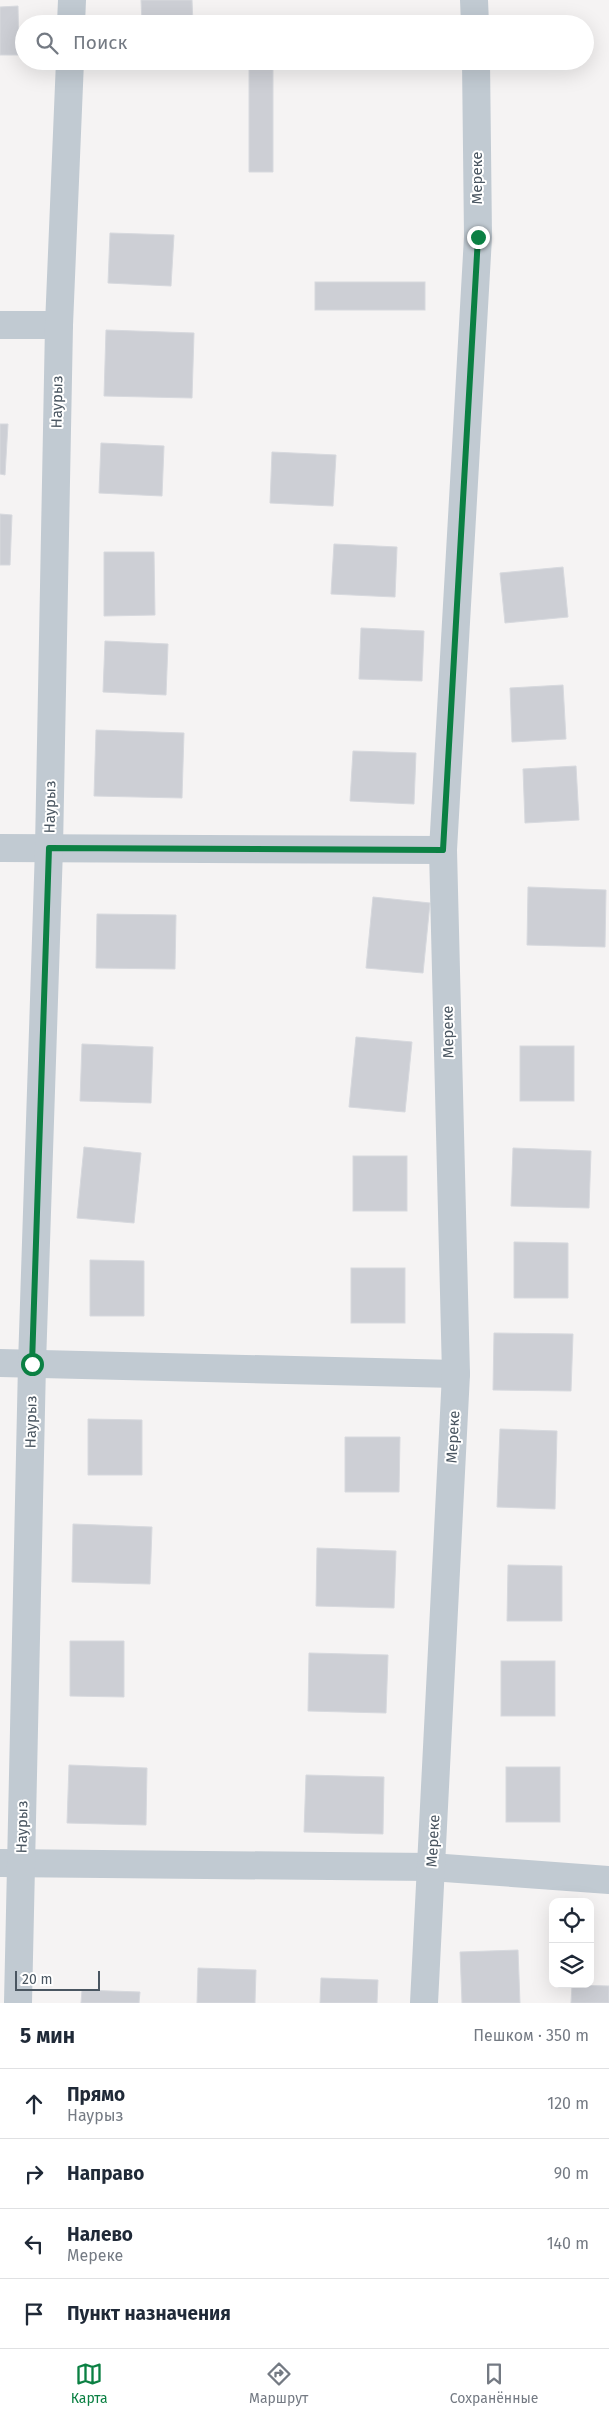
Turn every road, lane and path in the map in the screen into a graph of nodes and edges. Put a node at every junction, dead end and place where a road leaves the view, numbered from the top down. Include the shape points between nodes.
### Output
1 (72, 0) edge
2 (474, 0) edge
3 (71, 15) edge
4 (475, 15) edge
5 (70, 70) edge
6 (476, 70) edge
7 (0, 325) edge
8 (59, 325) junction
9 (0, 848) edge
10 (49, 848) junction
11 (443, 850) junction
12 (0, 1363) edge
13 (32, 1364) junction
14 (456, 1374) junction
15 (11, 1862) edge
16 (432, 1867) junction
17 (609, 1880) edge
18 (18, 2003) edge
19 (424, 2003) edge

1 - 3 street
2 - 4 street
5 - 8 street, Наурыз
6 - 11 street, Мереке via 478,237
7 - 8 street
8 - 10 street, Наурыз
9 - 10 street
10 - 11 street
10 - 13 street, Наурыз
11 - 14 street, Мереке
12 - 13 street
13 - 14 street
13 - 15 street, Наурыз
14 - 16 street, Мереке
15 - 16 street
15 - 18 street, Наурыз
16 - 17 street
16 - 19 street, Мереке

